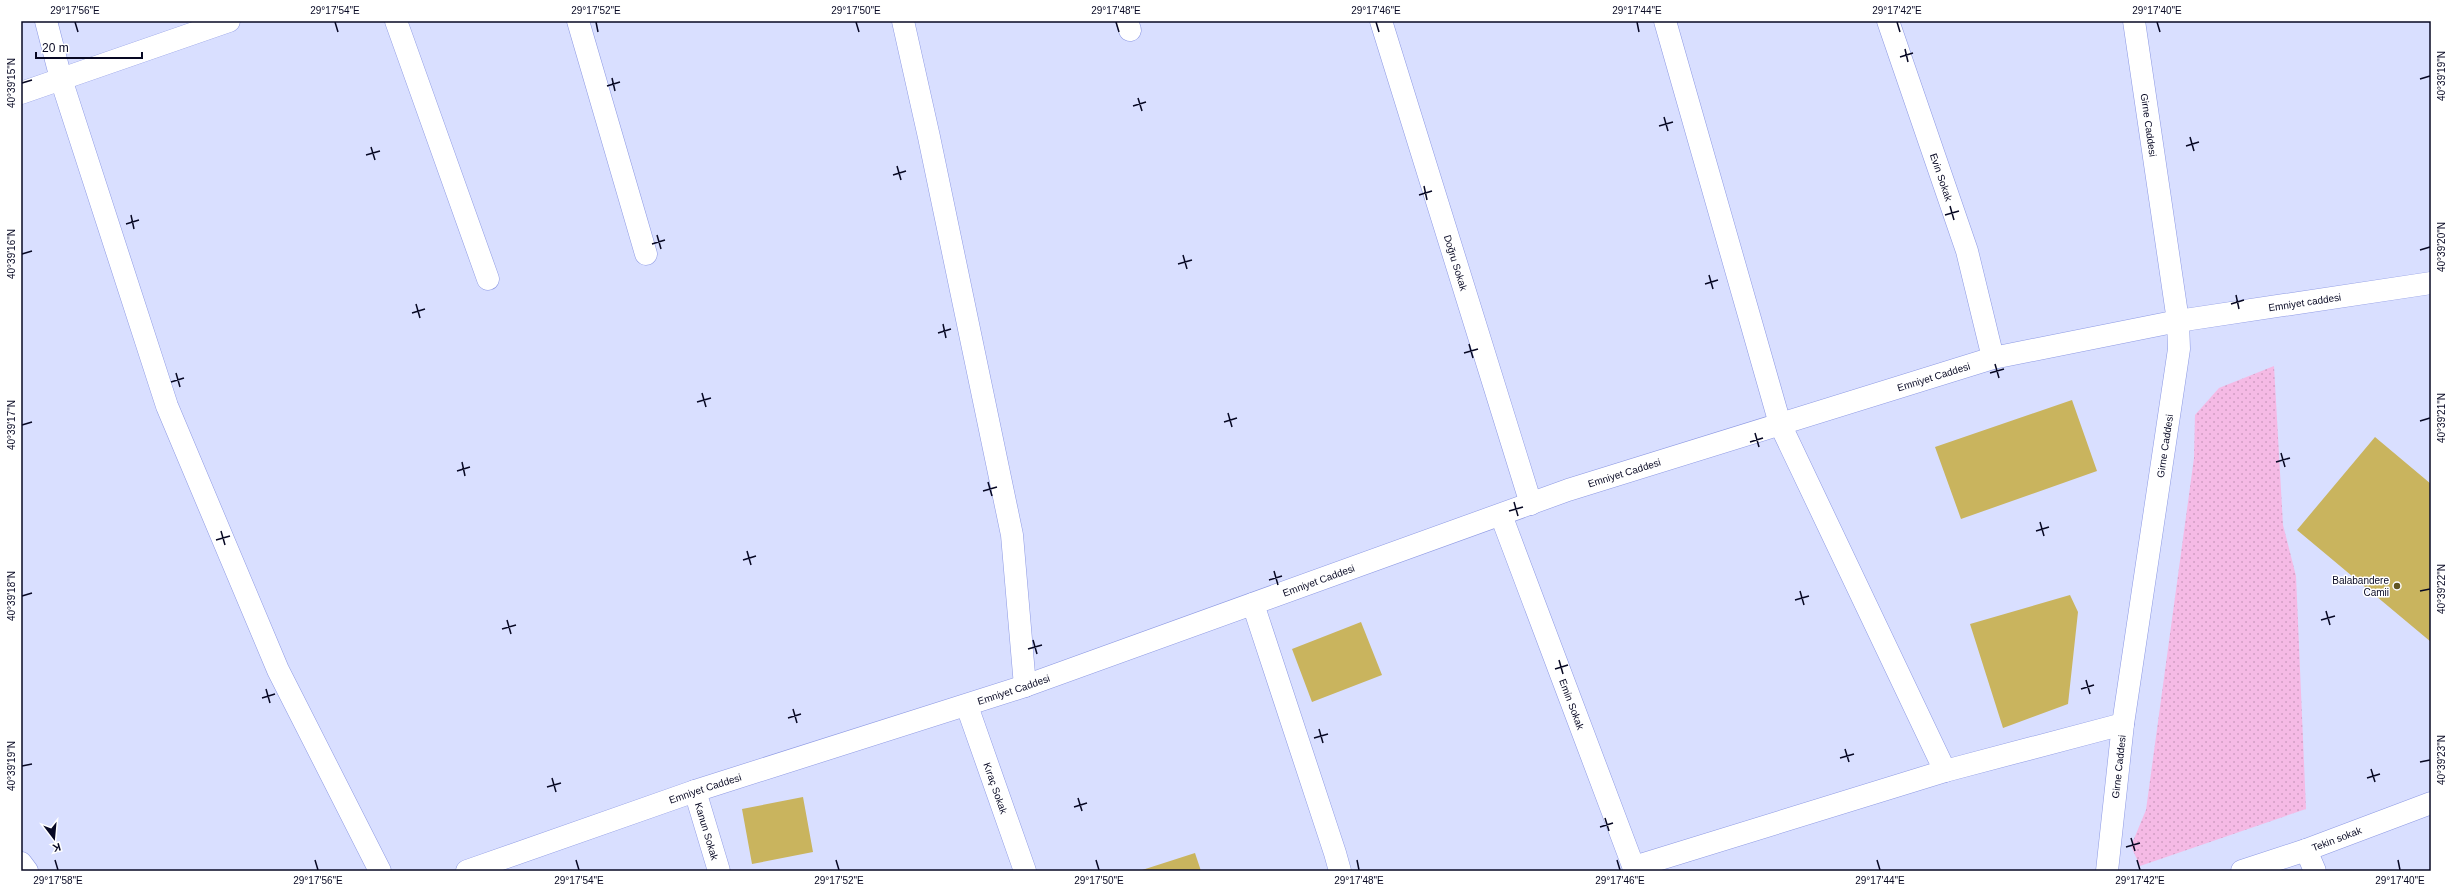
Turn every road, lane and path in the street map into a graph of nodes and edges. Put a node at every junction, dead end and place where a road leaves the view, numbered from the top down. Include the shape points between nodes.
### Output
1 (46, 21) edge
2 (230, 21) edge
3 (396, 21) edge
4 (578, 21) edge
5 (903, 21) edge
6 (1381, 21) edge
7 (1665, 21) edge
8 (1888, 21) edge
9 (2134, 21) edge
10 (61, 79) junction
11 (21, 94) edge
12 (646, 254) dead end
13 (488, 279) dead end
14 (2430, 287) edge
15 (2178, 321) junction
16 (1993, 358) junction
17 (1780, 424) junction
18 (1531, 504) junction
19 (1501, 515) junction
20 (1253, 604) junction
21 (1025, 686) junction
22 (967, 706) junction
23 (2123, 724) junction
24 (1945, 771) junction
25 (695, 791) junction
26 (2431, 803) edge
27 (2306, 850) junction
28 (21, 862) edge
29 (1635, 869) edge
30 (28, 871) edge
31 (380, 871) edge
32 (467, 871) edge
33 (719, 871) edge
34 (1025, 871) edge
35 (1340, 871) edge
36 (2107, 871) edge
37 (2242, 871) edge
38 (2315, 871) edge

1 - 10 street
2 - 10 street
3 - 13 street
4 - 12 street
5 - 21 street via 1012,535
6 - 18 street, Doğru Sokak
7 - 17 street
8 - 16 street, Evin Sokak via 1967,251
9 - 15 street, Girne Caddesi
10 - 11 street
10 - 31 street via 167,406 278,670
14 - 15 street, Emniyet caddesi
15 - 16 street, Emniyet Caddesi
15 - 23 street, Girne Caddesi via 2179,349
16 - 17 street, Emniyet Caddesi
17 - 18 street, Emniyet Caddesi via 1568,490
17 - 24 street
18 - 19 street, Emniyet Caddesi
19 - 20 street, Emniyet Caddesi
19 - 29 street, Emin Sokak
20 - 21 street, Emniyet Caddesi
20 - 35 street
21 - 22 street, Emniyet Caddesi
22 - 25 street, Emniyet Caddesi
22 - 34 street, Kıraç Sokak
23 - 24 street
23 - 36 street, Girne Caddesi
24 - 29 street
25 - 32 street, Emniyet Caddesi
25 - 33 street, Kanun Sokak
26 - 27 street, Tekin sokak
27 - 37 street, Tekin sokak
27 - 38 street
28 - 30 street

